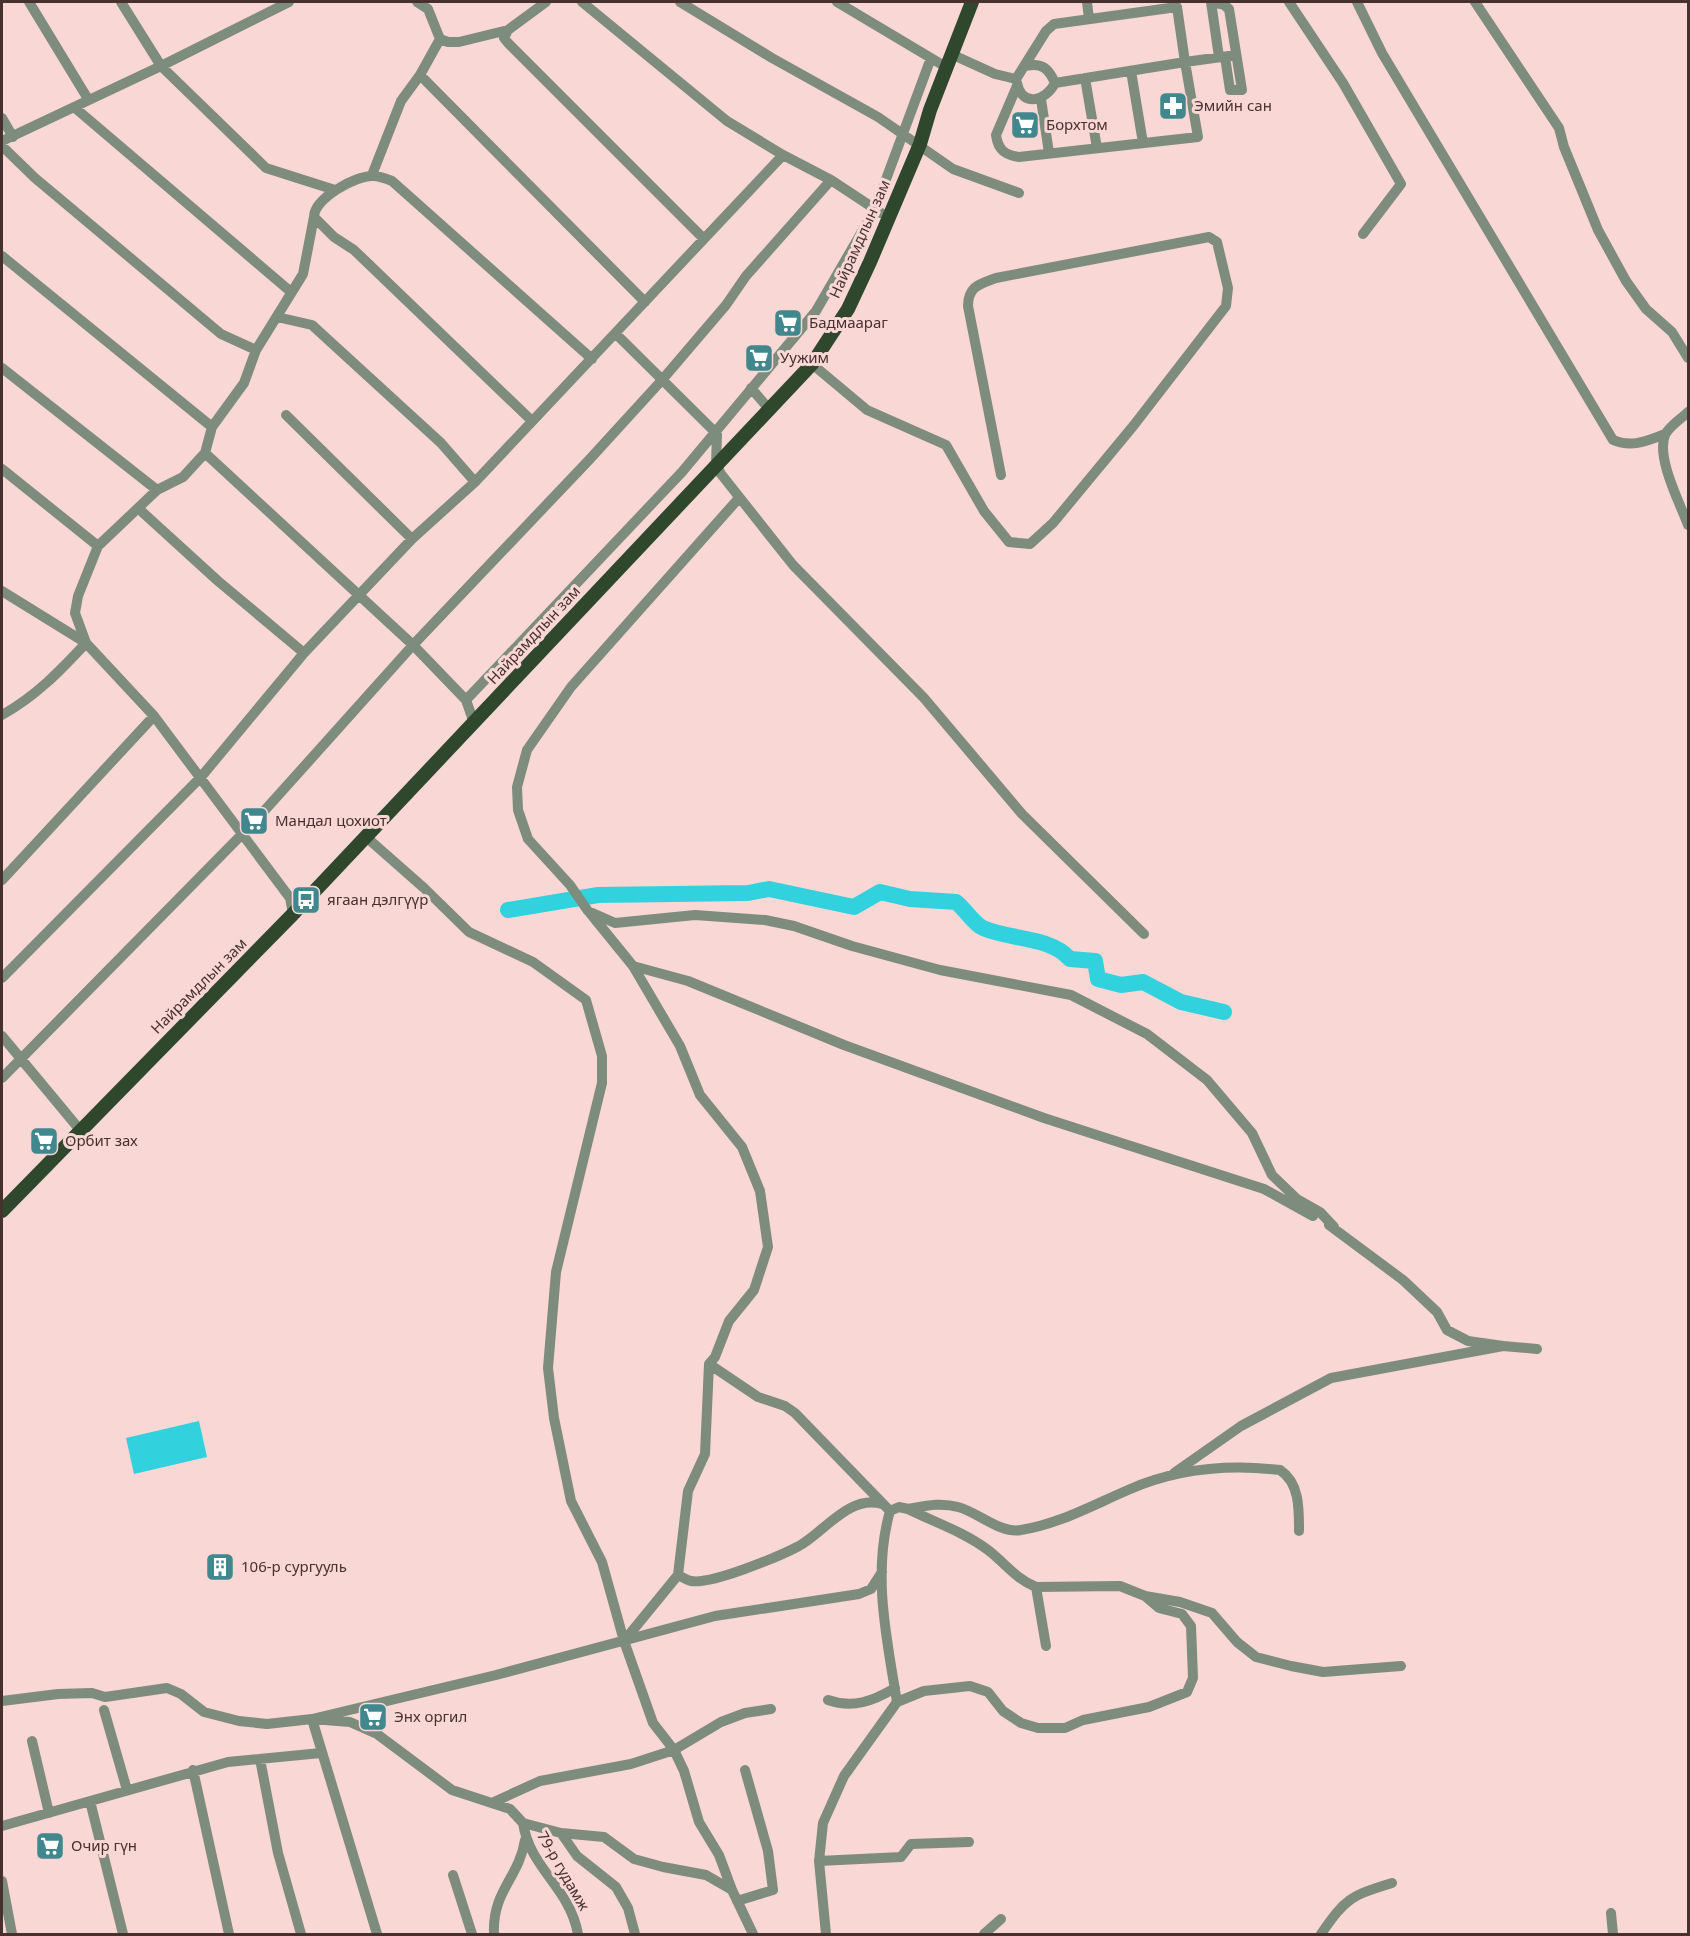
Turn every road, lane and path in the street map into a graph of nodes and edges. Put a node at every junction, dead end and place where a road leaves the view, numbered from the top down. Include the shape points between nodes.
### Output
1 (29, 2) edge
2 (121, 2) edge
3 (289, 2) edge
4 (417, 2) edge
5 (546, 2) edge
6 (582, 2) edge
7 (680, 2) edge
8 (837, 2) edge
9 (972, 2) edge
10 (1087, 2) edge
11 (1211, 2) edge
12 (1289, 2) edge
13 (1357, 2) edge
14 (1474, 2) edge
15 (1178, 4) edge
16 (1134, 7) edge
17 (1089, 19) junction
18 (508, 30) junction
19 (440, 39) junction
20 (1227, 56) junction
21 (931, 58) junction
22 (949, 60) junction
23 (1185, 62) junction
24 (161, 66) junction
25 (1026, 66) junction
26 (1131, 70) junction
27 (420, 75) junction
28 (1085, 78) junction
29 (1017, 83) junction
30 (1055, 83) junction
31 (88, 99) junction
32 (1041, 99) junction
33 (74, 107) junction
34 (2, 118) edge
35 (903, 133) junction
36 (13, 137) junction
37 (1143, 143) junction
38 (2, 144) edge
39 (920, 144) junction
40 (1097, 148) junction
41 (1049, 153) junction
42 (783, 155) junction
43 (372, 175) junction
44 (831, 180) junction
45 (335, 190) junction
46 (1019, 193) dead end
47 (875, 209) junction
48 (314, 218) junction
49 (888, 218) junction
50 (1363, 234) dead end
51 (704, 239) junction
52 (2, 256) edge
53 (291, 292) junction
54 (645, 302) junction
55 (277, 317) junction
56 (616, 334) junction
57 (256, 350) junction
58 (1689, 358) edge
59 (592, 359) junction
60 (812, 363) junction
61 (2, 368) edge
62 (662, 380) junction
63 (751, 388) junction
64 (770, 409) junction
65 (1689, 412) edge
66 (286, 415) dead end
67 (531, 420) junction
68 (212, 428) junction
69 (715, 432) junction
70 (1665, 434) junction
71 (205, 453) junction
72 (716, 464) junction
73 (2, 469) edge
74 (1001, 475) dead end
75 (475, 482) junction
76 (157, 490) junction
77 (739, 498) junction
78 (139, 509) junction
79 (1689, 525) edge
80 (412, 539) junction
81 (98, 546) junction
82 (2, 591) edge
83 (358, 596) junction
84 (86, 643) junction
85 (413, 645) junction
86 (304, 653) junction
87 (466, 700) junction
88 (2, 715) edge
89 (154, 716) junction
90 (474, 723) junction
91 (201, 777) junction
92 (242, 831) junction
93 (365, 836) junction
94 (2, 880) edge
95 (588, 910) junction
96 (292, 914) junction
97 (1144, 934) dead end
98 (633, 966) junction
99 (2, 978) edge
100 (2, 1036) edge
101 (23, 1058) junction
102 (2, 1078) edge
103 (80, 1130) junction
104 (2, 1211) edge
105 (1334, 1227) junction
106 (1503, 1346) junction
107 (1537, 1349) dead end
108 (709, 1364) junction
109 (1172, 1474) junction
110 (886, 1508) junction
111 (908, 1509) junction
112 (1299, 1531) dead end
113 (882, 1572) junction
114 (678, 1575) junction
115 (1036, 1587) junction
116 (1145, 1596) junction
117 (624, 1641) junction
118 (1046, 1646) dead end
119 (1401, 1666) dead end
120 (895, 1688) junction
121 (828, 1700) dead end
122 (2, 1701) edge
123 (897, 1702) junction
124 (771, 1709) dead end
125 (104, 1710) dead end
126 (312, 1719) junction
127 (32, 1742) dead end
128 (674, 1750) junction
129 (321, 1753) junction
130 (260, 1759) junction
131 (193, 1770) junction
132 (746, 1770) dead end
133 (127, 1790) junction
134 (90, 1801) junction
135 (494, 1802) junction
136 (49, 1813) junction
137 (523, 1823) junction
138 (2, 1826) edge
139 (561, 1833) junction
140 (525, 1840) junction
141 (969, 1842) dead end
142 (819, 1861) junction
143 (453, 1875) dead end
144 (2, 1881) edge
145 (1392, 1883) dead end
146 (732, 1890) junction
147 (737, 1901) junction
148 (1611, 1913) dead end
149 (1001, 1919) dead end
150 (12, 1935) edge
151 (123, 1935) edge
152 (229, 1935) edge
153 (301, 1935) edge
154 (377, 1935) edge
155 (472, 1935) edge
156 (494, 1935) edge
157 (578, 1935) edge
158 (635, 1935) edge
159 (753, 1935) edge
160 (826, 1935) edge
161 (984, 1935) edge
162 (1321, 1935) edge
163 (1613, 1935) edge

1 - 31 street
2 - 24 street
3 - 24 street
4 - 19 street via 428,9
5 - 18 street
6 - 42 street via 704,104
7 - 35 street
8 - 21 street
9 - 22 main road, Найрамдлын зам
10 - 17 street
11 - 20 street
11 - 20 street via 1229,9
12 - 50 street via 1343,83 1401,184
13 - 70 street via 1382,53 1613,440 1625,445
14 - 58 street via 1559,128 1598,230 1626,280 1646,309 1672,332
15 - 16 street
15 - 23 street
16 - 17 street
17 - 25 street via 1050,27
18 - 19 street via 459,42
18 - 51 street via 504,38 508,43
19 - 27 street
20 - 23 street
21 - 22 street
21 - 35 street
22 - 29 street
22 - 39 main road, Найрамдлын зам
23 - 26 street
23 - 37 street via 1198,137
24 - 31 street
24 - 45 street via 266,168
25 - 29 street
25 - 30 street via 1042,66
26 - 28 street
26 - 37 street
27 - 43 street via 401,101
27 - 54 street
28 - 30 street
28 - 40 street
29 - 32 street via 1025,97
29 - 41 street via 996,135 1000,149 1019,157
30 - 32 street
31 - 33 street
32 - 41 street
33 - 36 street
33 - 53 street
34 - 36 street
35 - 39 street
35 - 47 street
36 - 38 street
37 - 40 street
38 - 57 street via 35,178 221,334
39 - 46 street via 953,169
39 - 49 main road, Найрамдлын зам
40 - 41 street
42 - 44 street
42 - 51 street
43 - 45 street
43 - 59 street via 392,181
44 - 47 street
44 - 62 street
45 - 48 street via 322,199
47 - 49 street
47 - 63 street via 816,311
48 - 53 street via 303,274
48 - 67 street via 354,250
49 - 60 main road, Найрамдлын зам via 848,309
51 - 54 street
52 - 68 street
53 - 55 street
54 - 56 street
55 - 57 street
55 - 75 street via 312,326 441,443
56 - 59 street
56 - 62 street
57 - 68 street via 244,383
59 - 67 street
60 - 64 main road, Найрамдлын зам
60 - 74 street via 867,410 946,445 984,511 1009,542 1030,544 1053,523 1134,425 1226,306 1228,288 1217,242 1209,237 996,278 975,286 968,294 968,306
61 - 76 street
62 - 69 street
62 - 85 street
63 - 64 street
63 - 69 street
64 - 72 main road, Найрамдлын зам
65 - 70 street
66 - 80 street
67 - 75 street
68 - 71 street
69 - 72 street
69 - 87 street via 682,472
70 - 79 street via 1668,474
71 - 76 street via 183,477
71 - 83 street
72 - 77 street
72 - 90 main road, Найрамдлын зам
73 - 81 street
75 - 80 street
76 - 78 street
77 - 95 street via 571,687 527,750 517,787 521,822 528,839
77 - 97 street via 793,565 924,698 1022,814
78 - 81 street
78 - 86 street
80 - 83 street
81 - 84 street via 75,613
82 - 84 street
83 - 85 street
83 - 86 street
84 - 88 street via 48,684
84 - 89 street
85 - 87 street
85 - 92 street
86 - 91 street
87 - 90 street
89 - 91 street
89 - 94 street
90 - 93 main road, Найрамдлын зам
91 - 92 street
91 - 99 street
92 - 96 street via 290,898
92 - 101 street
93 - 96 main road, Найрамдлын зам
93 - 117 street via 470,932 556,976 586,1000 591,1011 602,1056 602,1083 556,1272 548,1368 571,1501 602,1563
95 - 98 street
95 - 105 street via 615,923 694,915 775,922 940,970 1071,995 1147,1034 1207,1080 1252,1133 1272,1175
96 - 103 main road, Найрамдлын зам
98 - 105 street via 698,984 844,1045 1044,1118 1264,1189
98 - 108 street via 680,1046 700,1095 742,1147 764,1211 768,1247 754,1290 729,1321
100 - 101 street
101 - 102 street
101 - 103 street
103 - 104 main road, Найрамдлын зам
105 - 106 street via 1403,1280 1437,1312 1448,1330 1468,1341
106 - 107 street
106 - 109 street via 1331,1378 1241,1426
108 - 110 street via 758,1397 795,1413
108 - 114 street via 705,1454 688,1491
109 - 111 street via 1081,1513 1021,1531 1004,1528 950,1505
109 - 112 street via 1228,1466 1280,1470 1295,1491
110 - 111 street
110 - 113 street
110 - 114 street via 865,1502 801,1545 743,1570 692,1581
111 - 115 street via 965,1535 1024,1582
113 - 117 street via 871,1589 860,1594 715,1616
113 - 120 street via 884,1618
114 - 117 street
115 - 116 street via 1120,1586
115 - 118 street
116 - 119 street via 1212,1613 1256,1658 1323,1672
116 - 123 street via 1159,1608 1182,1614 1191,1626 1193,1678 1187,1692 1149,1707 1083,1720 1065,1728 1038,1728 1021,1723 1003,1711 988,1692 970,1686 924,1691
117 - 126 street
117 - 128 street via 652,1724
120 - 121 street via 873,1701 843,1705
120 - 123 street
122 - 126 street via 58,1694 92,1693 105,1697 167,1688 204,1712 239,1721 267,1724
123 - 142 street via 844,1776 823,1823
124 - 128 street via 722,1722
125 - 133 street
126 - 129 street
126 - 135 street via 350,1722 377,1734 452,1790
127 - 136 street
128 - 135 street via 631,1764 540,1781
128 - 146 street via 699,1822 719,1855
129 - 130 street
129 - 154 street
130 - 131 street
130 - 153 street
131 - 133 street
131 - 152 street
132 - 147 street via 768,1851 773,1890
133 - 134 street
134 - 136 street
134 - 151 street
135 - 137 street via 510,1809
136 - 138 street
137 - 139 street
137 - 140 street, 79-р гудамж
139 - 146 street via 604,1837 634,1858 706,1875
139 - 158 street via 577,1857 616,1887 628,1908
140 - 156 street via 522,1858 497,1899
140 - 157 street, 79-р гудамж via 574,1913
141 - 142 street via 911,1844 901,1857
142 - 160 street
143 - 155 street
144 - 150 street
145 - 162 street via 1353,1895
146 - 147 street
147 - 159 street
148 - 163 street
149 - 161 street

